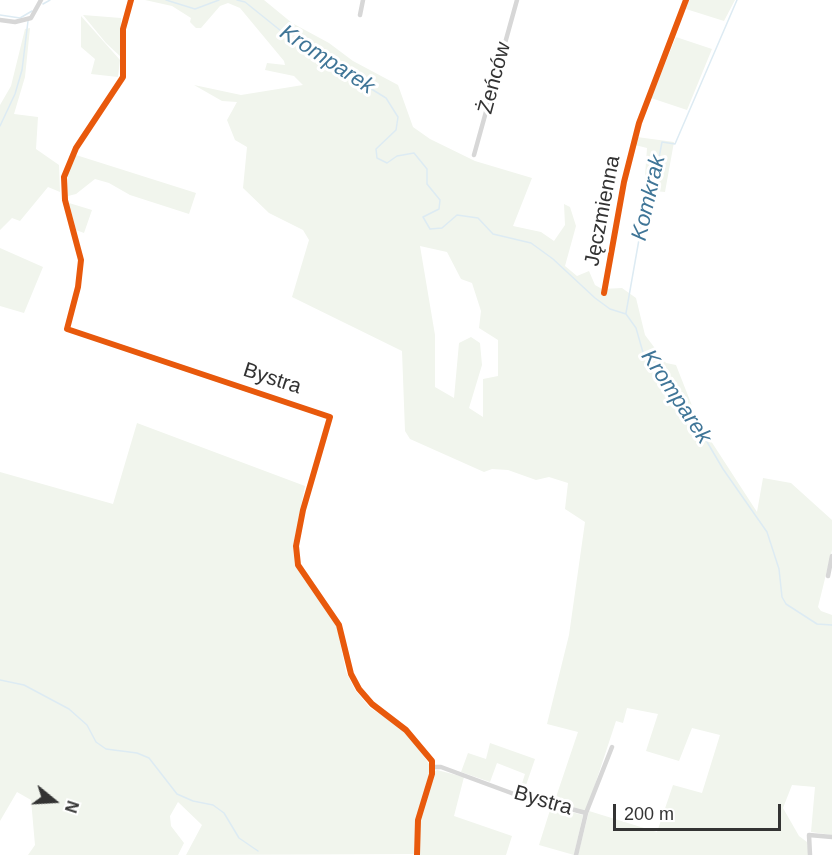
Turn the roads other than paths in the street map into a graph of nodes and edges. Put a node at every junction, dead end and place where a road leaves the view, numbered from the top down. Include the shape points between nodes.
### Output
1 (41, 0) edge
2 (131, 0) edge
3 (363, 0) edge
4 (517, 0) edge
5 (686, 0) edge
6 (360, 15) dead end
7 (0, 20) edge
8 (474, 155) dead end
9 (604, 294) dead end
10 (832, 556) edge
11 (828, 576) dead end
12 (612, 747) dead end
13 (433, 767) junction
14 (585, 813) junction
15 (832, 837) edge
16 (417, 855) edge
17 (576, 855) edge
18 (810, 855) edge

1 - 7 street via 28,20
2 - 13 street, Bystra via 123,29 123,77 76,148 64,177 65,200 81,260 67,329 330,417 303,510 296,546 298,565 339,625 351,674 359,689 417,741
3 - 6 street
4 - 8 street, Żeńców
5 - 9 street, Jęczmienna via 639,123
10 - 11 street
12 - 14 street, Bystra
13 - 14 street, Bystra
13 - 16 street via 418,820
14 - 17 street, Bystra
15 - 18 street via 808,837

